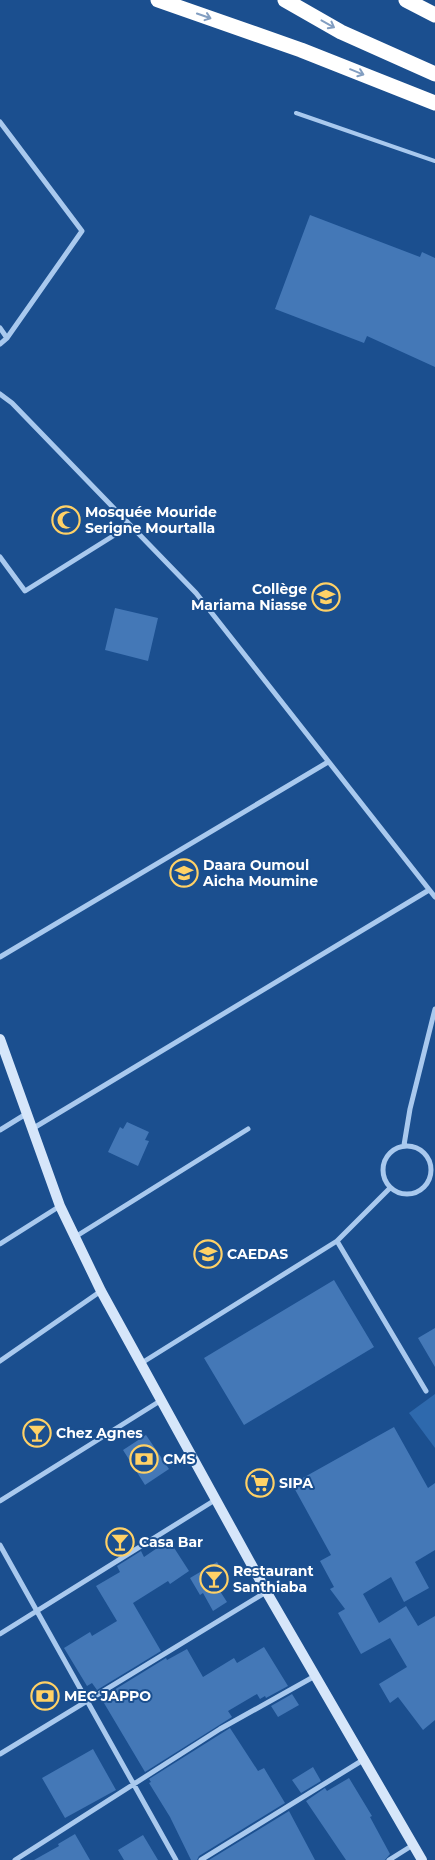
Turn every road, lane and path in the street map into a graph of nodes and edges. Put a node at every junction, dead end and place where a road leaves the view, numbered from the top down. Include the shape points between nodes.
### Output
1 (158, 0) edge
2 (285, 0) edge
3 (406, 0) edge
4 (435, 15) edge
5 (435, 74) edge
6 (435, 103) edge
7 (296, 113) dead end
8 (0, 122) edge
9 (435, 161) edge
10 (0, 328) edge
11 (7, 338) junction
12 (0, 344) edge
13 (0, 394) edge
14 (130, 526) junction
15 (0, 557) edge
16 (328, 762) junction
17 (429, 890) junction
18 (435, 897) edge
19 (0, 957) edge
20 (435, 1009) edge
21 (0, 1039) edge
22 (26, 1114) junction
23 (32, 1129) junction
24 (248, 1129) dead end
25 (0, 1130) edge
26 (404, 1145) junction
27 (433, 1178) edge
28 (390, 1188) junction
29 (60, 1206) junction
30 (75, 1238) junction
31 (337, 1241) junction
32 (0, 1244) edge
33 (101, 1291) junction
34 (0, 1361) edge
35 (140, 1364) junction
36 (426, 1391) dead end
37 (160, 1400) junction
38 (215, 1500) junction
39 (0, 1501) edge
40 (0, 1545) edge
41 (266, 1592) junction
42 (37, 1611) junction
43 (0, 1634) edge
44 (315, 1676) junction
45 (87, 1701) junction
46 (0, 1754) edge
47 (363, 1760) junction
48 (134, 1784) junction
49 (413, 1845) junction
50 (15, 1860) edge
51 (176, 1860) edge
52 (201, 1860) edge
53 (389, 1860) edge
54 (422, 1860) edge

1 -> 6 highway via 301,50
2 -> 5 highway via 341,32
3 - 4 highway
7 - 9 lane
8 - 11 street via 82,231
10 - 11 street
11 - 12 street
13 - 14 street
14 - 15 street via 25,591
14 - 16 street via 196,593
16 - 17 street
16 - 19 street
17 - 18 street
17 - 23 street
20 - 26 street
21 - 22 street
22 - 23 street
22 - 25 street
23 - 29 street
24 - 30 street
26 - 27 street via 416,1146 426,1154
26 - 28 street via 394,1148 385,1157 382,1168
27 - 28 street via 413,1194 401,1194
28 - 31 street
29 - 30 street
29 - 32 street
30 - 33 street
31 - 35 street
31 - 36 street
33 - 34 street
33 - 35 street
35 - 37 street
37 - 38 street
37 - 39 street
38 - 41 street
38 - 42 street
40 - 42 street
41 - 44 street
41 - 45 street
42 - 43 street
42 - 45 street
44 - 47 street
44 - 48 street via 220,1728
45 - 46 street
45 - 48 street
47 - 49 street
47 - 52 street
48 - 50 street
48 - 51 street
49 - 53 street
49 - 54 street

